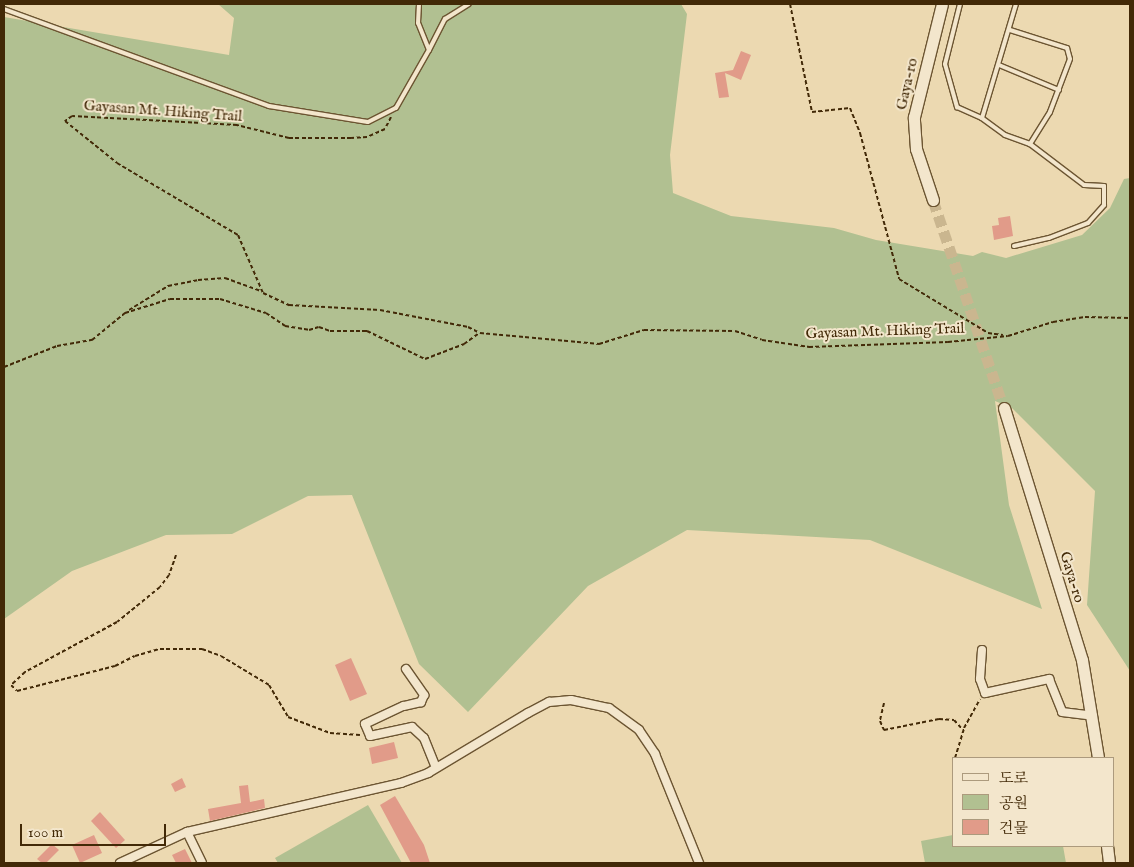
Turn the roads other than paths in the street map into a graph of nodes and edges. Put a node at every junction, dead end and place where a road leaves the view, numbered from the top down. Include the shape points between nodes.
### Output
1 (419, 4) edge
2 (469, 4) edge
3 (942, 4) edge
4 (960, 4) edge
5 (1016, 4) edge
6 (4, 9) edge
7 (1010, 30) junction
8 (429, 50) junction
9 (998, 65) junction
10 (1059, 90) junction
11 (982, 118) junction
12 (1030, 144) junction
13 (933, 200) tunnel mouth
14 (1014, 246) dead end
15 (1004, 408) tunnel mouth
16 (982, 650) dead end
17 (406, 669) dead end
18 (1093, 716) junction
19 (1098, 757) edge
20 (436, 768) junction
21 (187, 832) junction
22 (1107, 847) edge
23 (120, 863) edge
24 (202, 863) edge
25 (699, 863) edge
26 (1109, 863) edge

1 - 8 lane via 418,23
2 - 8 lane via 445,19
3 - 13 street, Gaya-ro via 914,117 916,149
4 - 11 lane via 945,64 957,107
5 - 7 lane
6 - 8 lane via 270,106 368,122 396,108
7 - 9 lane
7 - 10 lane via 1067,48 1070,59
9 - 10 lane
9 - 11 lane
10 - 12 lane
11 - 12 lane via 1005,135
12 - 14 lane via 1084,185 1104,186 1104,205 1088,223 1049,238
15 - 18 street, Gaya-ro via 1079,650
16 - 18 street via 980,679 985,693 1049,679 1062,712
17 - 20 street via 424,695 421,702 403,706 365,724 370,736 412,727 424,738
18 - 19 street, Gaya-ro
20 - 21 street via 401,783
20 - 25 street via 549,702 571,700 609,708 622,716 649,743
21 - 23 street
21 - 24 street
22 - 26 street

